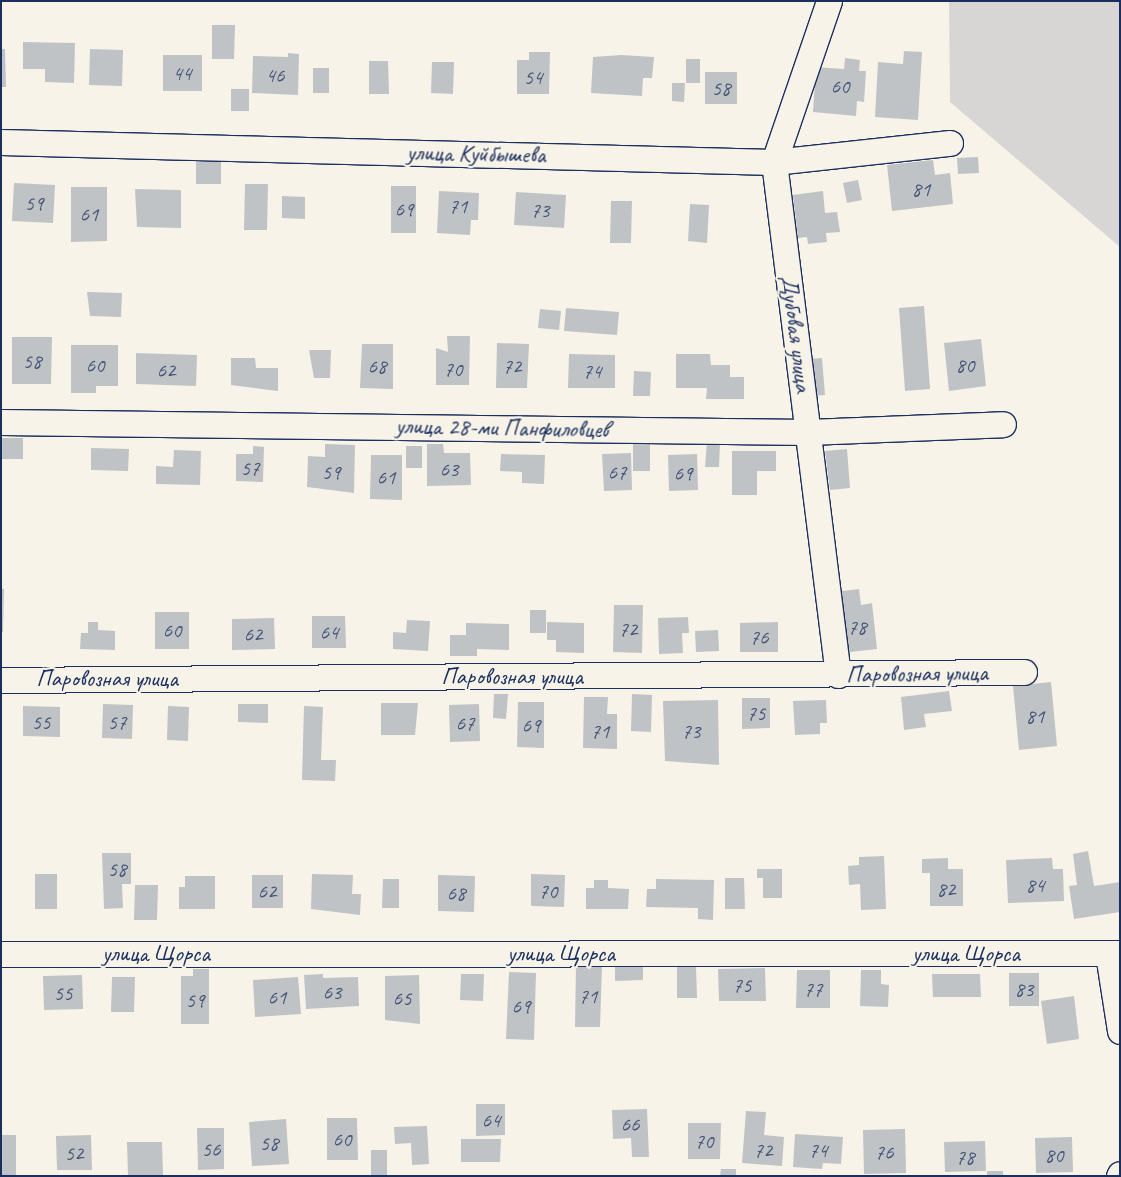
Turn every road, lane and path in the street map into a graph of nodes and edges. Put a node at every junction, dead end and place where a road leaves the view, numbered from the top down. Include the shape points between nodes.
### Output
1 (829, 1) edge
2 (1, 142) edge
3 (950, 143) dead end
4 (774, 162) junction
5 (1, 422) edge
6 (1003, 424) dead end
7 (808, 432) junction
8 (1024, 672) dead end
9 (838, 675) junction
10 (1, 680) edge
11 (1, 954) edge
12 (1114, 954) edge
13 (1120, 1031) edge

1 - 4 street, Дубовая улица
2 - 4 street, улица Куйбышева
3 - 4 street, улица Куйбышева
4 - 7 street, Дубовая улица
5 - 7 street, улица 28-ми Панфиловцев
6 - 7 street, улица 28-ми Панфиловцев
7 - 9 street, Дубовая улица
8 - 9 street, Паровозная улица
9 - 10 street, Паровозная улица
11 - 12 street, улица Щорса
12 - 13 street

